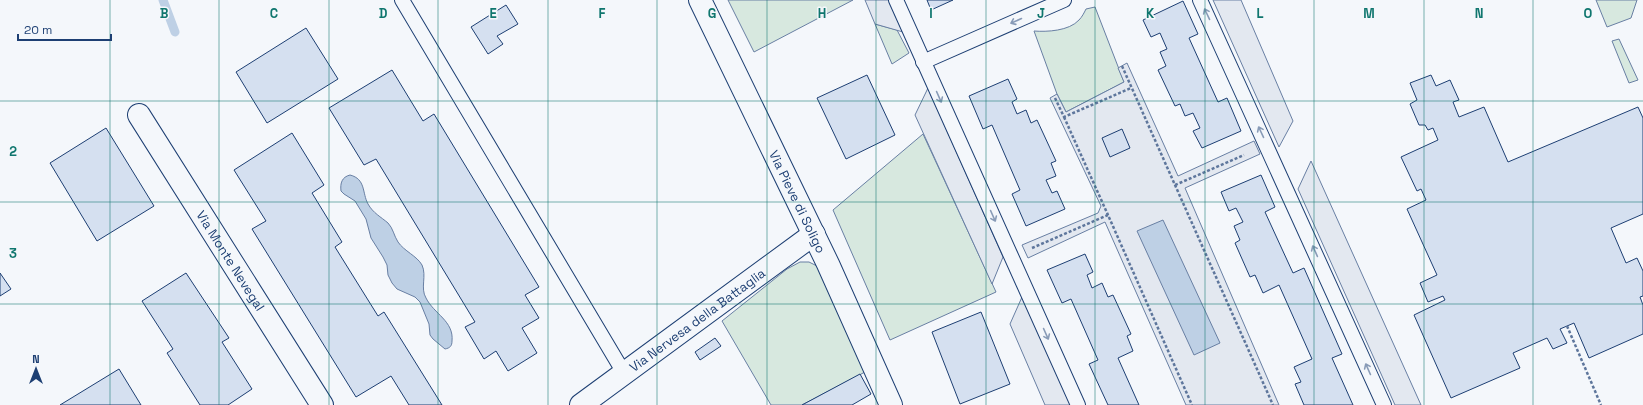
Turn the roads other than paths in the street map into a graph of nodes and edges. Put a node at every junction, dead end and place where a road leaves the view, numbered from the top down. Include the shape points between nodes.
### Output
1 (402, 0) edge
2 (700, 0) edge
3 (896, 0) edge
4 (1064, 0) edge
5 (1200, 0) edge
6 (923, 62) junction
7 (139, 115) dead end
8 (814, 234) junction
9 (624, 373) junction
10 (322, 405) edge
11 (581, 405) edge
12 (891, 405) edge
13 (1078, 405) edge
14 (1384, 405) edge

1 - 9 lane
2 - 8 street, Via Pieve di Soligo
3 - 6 lane
4 -> 6 lane
14 -> 5 lane
6 -> 13 lane
7 - 10 street, Via Monte Nevegal
8 - 9 street, Via Nervesa della Battaglia
8 - 12 street, Via Pieve di Soligo
9 - 11 street, Via Nervesa della Battaglia

